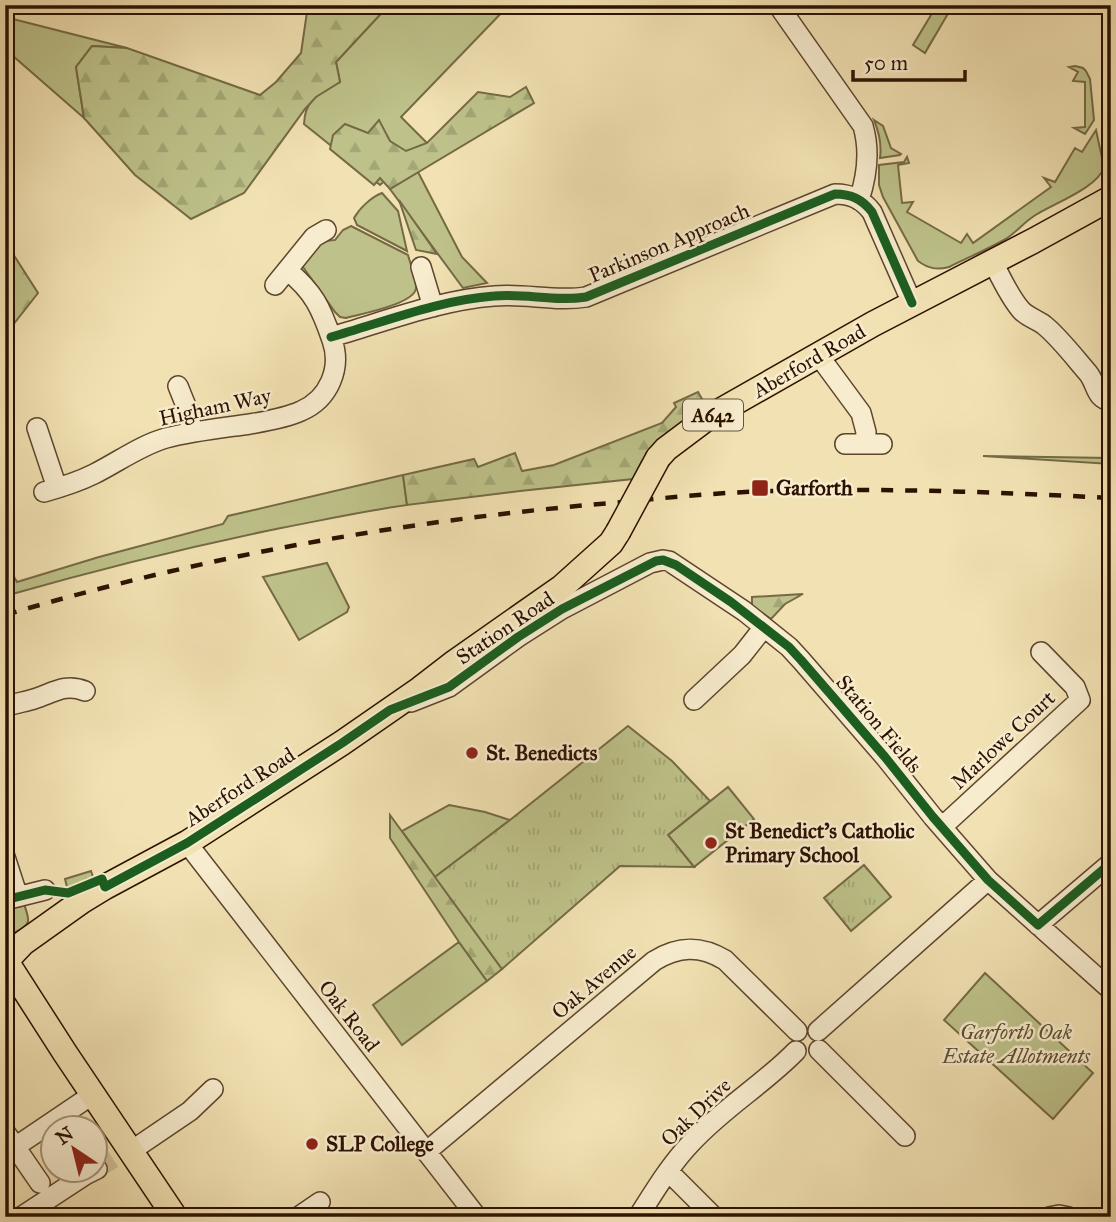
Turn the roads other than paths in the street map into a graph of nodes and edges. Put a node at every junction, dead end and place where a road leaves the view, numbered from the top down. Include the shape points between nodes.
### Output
1 (778, 5) edge
2 (1111, 198) edge
3 (859, 200) junction
4 (326, 230) dead end
5 (993, 262) junction
6 (421, 267) dead end
7 (912, 303) junction
8 (433, 307) junction
9 (331, 337) junction
10 (819, 356) junction
11 (178, 386) dead end
12 (1111, 401) edge
13 (37, 428) dead end
14 (192, 432) junction
15 (845, 444) dead end
16 (676, 565) joint
17 (764, 627) junction
18 (1041, 652) dead end
19 (85, 691) dead end
20 (694, 700) dead end
21 (5, 707) edge
22 (390, 710) junction
23 (942, 827) junction
24 (187, 843) junction
25 (5, 857) edge
26 (1111, 863) edge
27 (988, 880) junction
28 (45, 890) dead end
29 (12, 898) edge
30 (1038, 925) junction
31 (5, 961) edge
32 (1111, 990) edge
33 (797, 1041) junction
34 (818, 1041) junction
35 (213, 1089) dead end
36 (92, 1094) junction
37 (905, 1136) dead end
38 (10, 1139) edge
39 (426, 1152) junction
40 (118, 1156) junction
41 (668, 1171) junction
42 (38, 1180) edge
43 (320, 1202) dead end
44 (21, 1217) edge
45 (175, 1217) edge
46 (298, 1217) edge
47 (477, 1217) edge
48 (638, 1217) edge
49 (714, 1217) edge
50 (1049, 1217) edge
51 (1069, 1217) edge

1 - 3 street via 863,126 867,149
2 - 5 main road, Aberford Road / A642
3 - 7 street via 872,212
3 - 8 street, Parkinson Approach via 846,194 824,197 586,297 494,296
4 - 9 street, Higham Way via 314,237 281,278 310,291
5 - 7 main road, Aberford Road / A642
5 - 12 street via 1018,307 1052,333 1093,380 1100,397
6 - 8 street
7 - 10 main road, Aberford Road / A642
8 - 9 street, Parkinson Approach
9 - 14 street, Higham Way via 336,352 334,373 325,392 309,407 269,420
10 - 15 street via 861,413 874,444
10 - 22 main road, Aberford Road / A642, bridge via 706,419 666,449 611,543 562,587
11 - 14 street
13 - 14 street, Higham Way via 51,490 78,482 163,439
16 - 17 street, Station Fields
16 - 22 street, Station Road via 663,560 639,568 562,608 449,687
17 - 20 street via 742,655
17 - 23 street, Station Fields via 802,660
18 - 23 street, Marlowe Court via 1075,687 1080,700
19 - 21 street via 60,689
22 - 24 main road, Aberford Road / A642
23 - 27 street, Station Fields
24 - 31 main road, Aberford Road / A642 via 82,901 30,937
24 - 39 street, Oak Road
25 - 29 street
26 - 30 street
27 - 30 street, Station Fields
27 - 34 street
28 - 29 street
30 - 32 street, Station Fields
31 - 36 main road
33 - 34 street via 806,1055 811,1055
33 - 39 street, Oak Avenue via 725,960 702,949 677,950 654,961
33 - 41 street, Oak Drive via 769,1077 715,1120
34 - 37 street
35 - 40 street via 190,1111
36 - 38 street
36 - 40 main road
38 - 42 street
39 - 47 street, Oak Road
40 - 44 street
40 - 45 main road
41 - 48 street, Oak Drive
41 - 49 street
43 - 46 street
50 - 51 street

